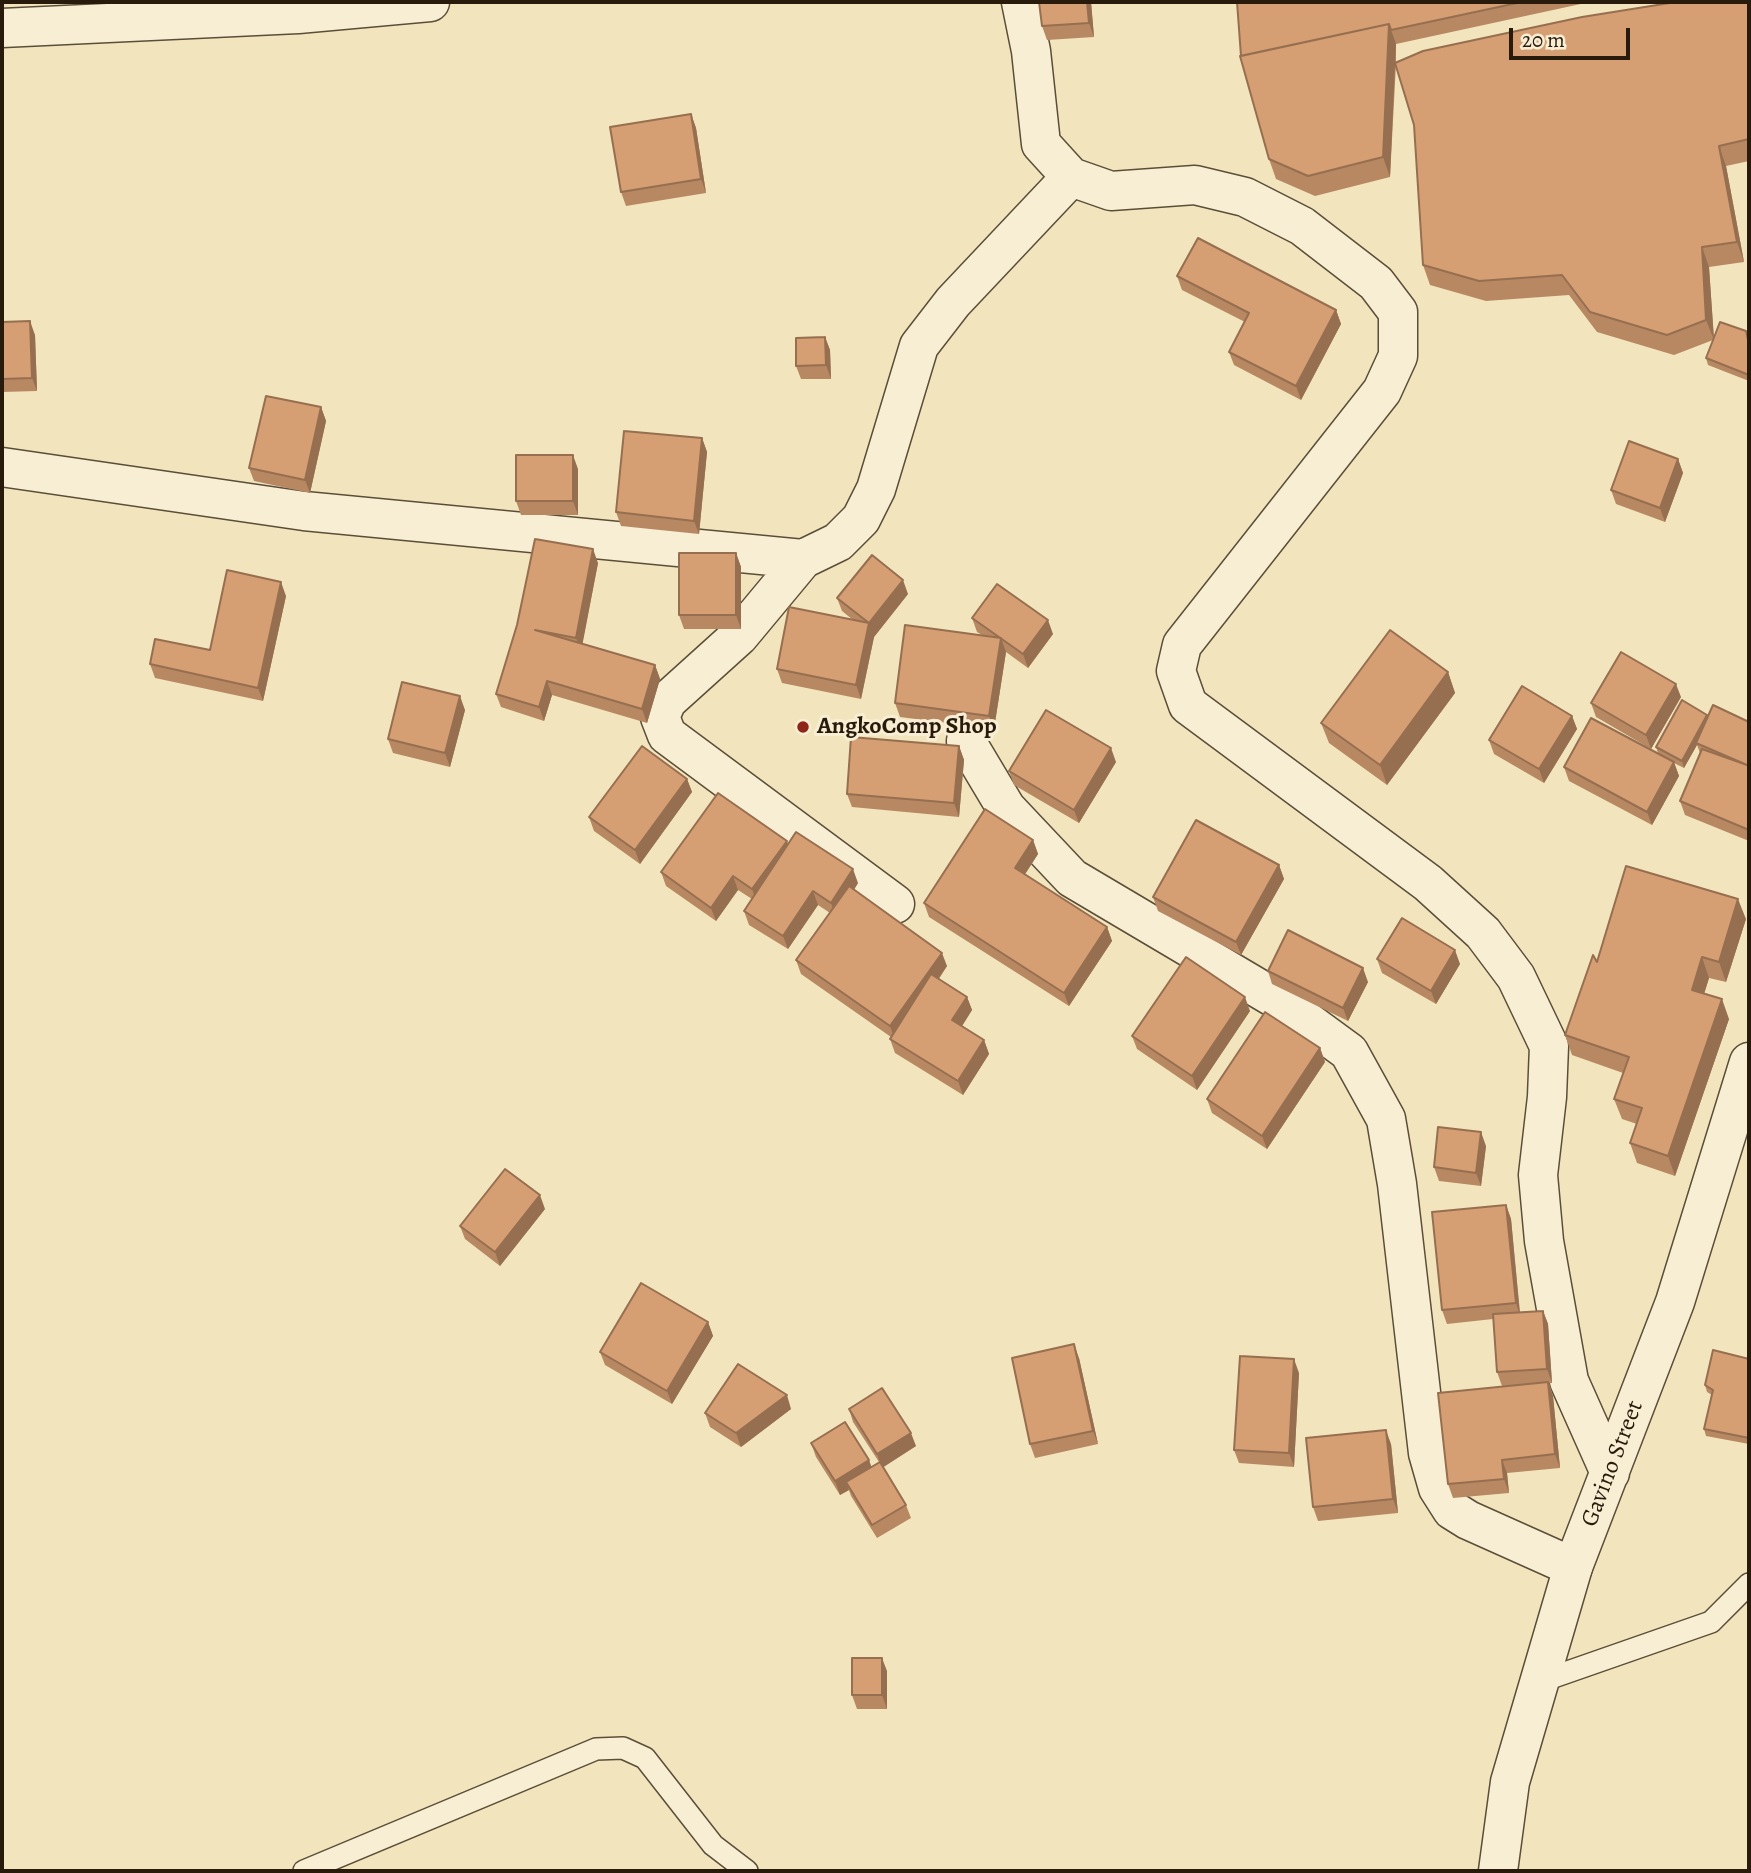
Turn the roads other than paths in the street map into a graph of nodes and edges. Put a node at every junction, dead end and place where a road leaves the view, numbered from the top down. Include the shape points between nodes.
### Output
1 (430, 2) edge
2 (1021, 2) edge
3 (2, 28) edge
4 (1071, 177) junction
5 (2, 467) edge
6 (803, 559) junction
7 (966, 741) dead end
8 (895, 905) dead end
9 (1749, 1062) edge
10 (1610, 1473) junction
11 (1573, 1567) junction
12 (1749, 1584) edge
13 (1539, 1682) junction
14 (304, 1871) edge
15 (747, 1871) edge
16 (1498, 1871) edge

1 - 3 street via 298,14
2 - 4 street via 1041,144
4 - 6 street via 953,302 919,346 876,489 861,519 838,542
4 - 10 street via 1111,191 1195,186 1245,198 1302,226 1376,283 1398,312 1398,356 1382,391 1182,645 1176,671 1188,705 1428,883 1483,933 1516,977 1549,1046 1538,1175 1544,1241 1569,1381
5 - 6 street via 304,511
6 - 8 street via 739,635 667,701 660,717 667,736
7 - 11 street via 1006,808 1072,878 1278,1000 1349,1052 1386,1119 1428,1453 1438,1488 1452,1510 1468,1520
9 - 10 street, Gavino Street via 1675,1302
10 - 11 street, Gavino Street
11 - 13 street, Gavino Street
12 - 13 lane via 1711,1622
13 - 16 street, Gavino Street via 1510,1782
14 - 15 lane via 596,1749 623,1748 645,1758 713,1845

